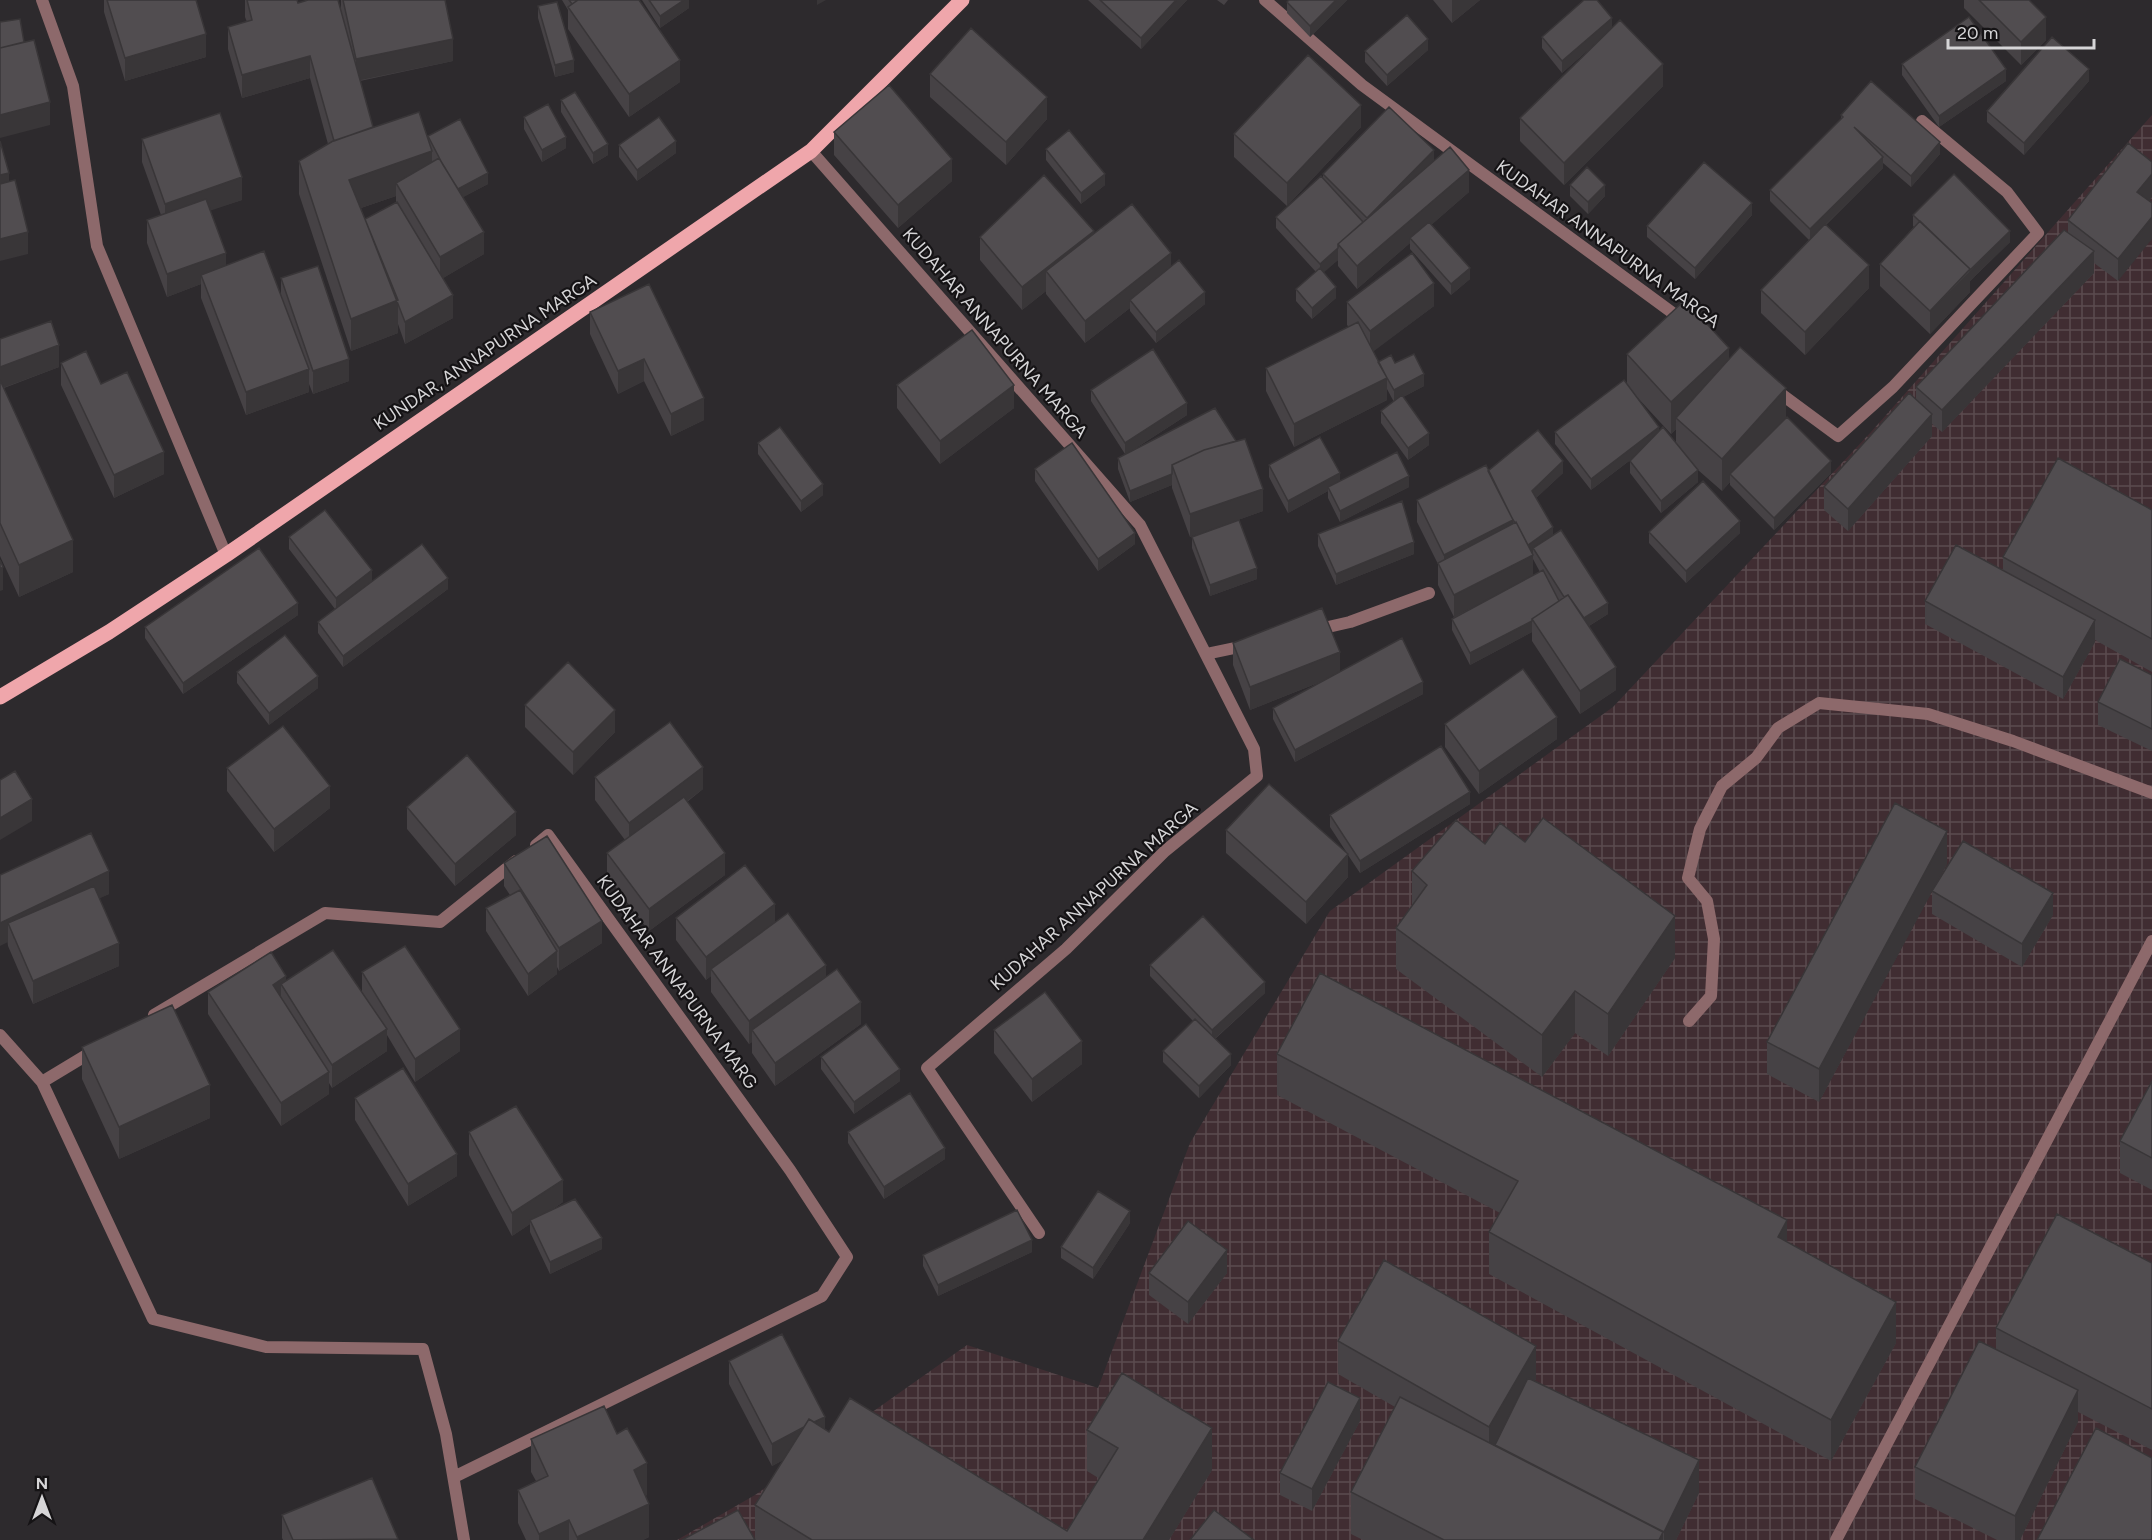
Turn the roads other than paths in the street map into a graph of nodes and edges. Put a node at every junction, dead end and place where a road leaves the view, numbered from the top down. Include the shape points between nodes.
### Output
1 (42, 0) edge
2 (962, 0) edge
3 (1265, 0) edge
4 (1923, 121) dead end
5 (811, 151) junction
6 (1693, 329) edge
7 (1761, 379) edge
8 (226, 555) junction
9 (1429, 593) dead end
10 (1306, 632) edge
11 (1262, 642) edge
12 (1206, 654) junction
13 (0, 697) edge
14 (2152, 794) edge
15 (2152, 941) edge
16 (143, 1021) edge
17 (1689, 1021) dead end
18 (0, 1035) edge
19 (103, 1045) edge
20 (42, 1082) junction
21 (1039, 1233) dead end
22 (454, 1477) junction
23 (464, 1540) edge
24 (1836, 1540) edge

1 - 8 street via 73,86 97,246
2 - 5 main road, KUNDAR, ANNAPURNA MARGA
3 - 6 street, KUDAHAR ANNAPURNA MARGA via 1362,85
4 - 7 street via 2007,192 2038,233 1893,387 1838,436
5 - 8 main road, KUNDAR, ANNAPURNA MARGA
5 - 12 street, KUDAHAR ANNAPURNA MARGA via 1140,525
8 - 13 main road, KUNDAR, ANNAPURNA MARGA via 109,633
9 - 10 street via 1350,622
11 - 12 street
12 - 21 street, KUDAHAR ANNAPURNA MARGA via 1254,749 1257,776 1165,851 1066,949 927,1068
14 - 17 street via 2013,741 1928,714 1819,703 1778,728 1756,758 1722,786 1700,829 1688,878 1707,901 1714,939 1711,996
15 - 24 street
16 - 22 street, KUDAHAR ANNAPURNA MARG via 325,913 440,922 548,835 790,1170 847,1257 822,1296
18 - 20 street
19 - 20 street
20 - 22 street via 153,1319 266,1347 423,1349
22 - 23 street

